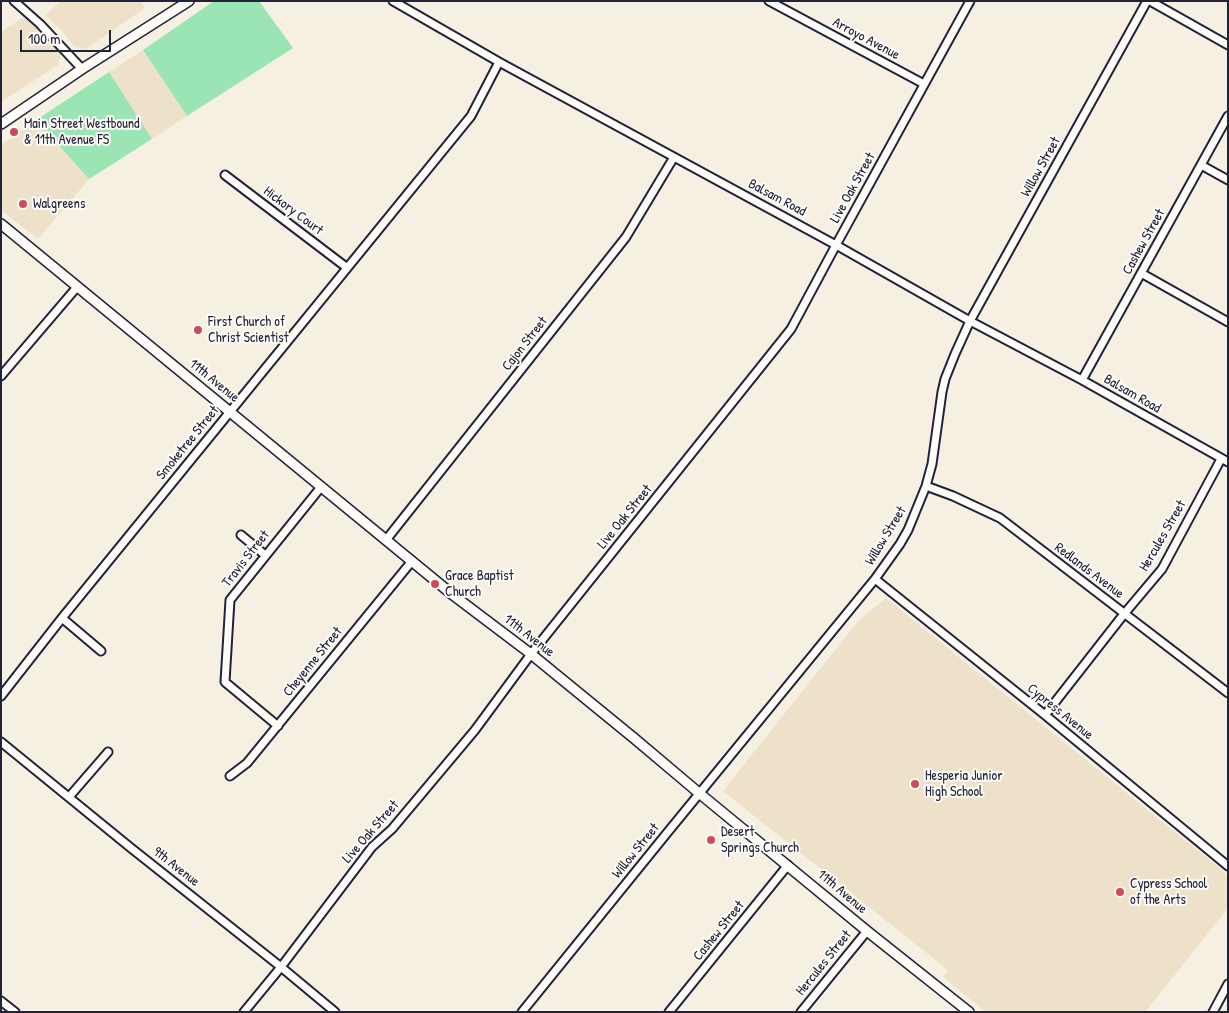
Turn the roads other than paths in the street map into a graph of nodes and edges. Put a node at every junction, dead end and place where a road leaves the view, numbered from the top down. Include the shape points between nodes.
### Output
1 (14, 1) edge
2 (189, 1) edge
3 (393, 1) edge
4 (769, 1) edge
5 (970, 1) edge
6 (1148, 1) edge
7 (1228, 45) edge
8 (499, 62) junction
9 (82, 69) junction
10 (924, 84) junction
11 (1228, 116) edge
12 (1, 124) edge
13 (674, 157) junction
14 (1200, 166) junction
15 (225, 175) dead end
16 (1228, 180) edge
17 (1, 224) edge
18 (836, 245) junction
19 (346, 268) junction
20 (1141, 273) junction
21 (77, 287) junction
22 (970, 321) junction
23 (1228, 322) edge
24 (1, 376) edge
25 (1082, 380) junction
26 (229, 412) junction
27 (1224, 461) edge
28 (926, 486) junction
29 (321, 487) junction
30 (241, 534) dead end
31 (386, 540) junction
32 (265, 555) junction
33 (412, 561) junction
34 (874, 579) junction
35 (1124, 614) junction
36 (62, 618) junction
37 (101, 651) dead end
38 (530, 654) junction
39 (1228, 693) edge
40 (1, 696) edge
41 (1045, 715) junction
42 (278, 726) junction
43 (1, 742) edge
44 (108, 752) dead end
45 (230, 776) dead end
46 (699, 793) junction
47 (70, 797) junction
48 (788, 866) junction
49 (1228, 866) edge
50 (867, 931) junction
51 (281, 967) junction
52 (1228, 984) edge
53 (3, 1005) edge
54 (14, 1012) edge
55 (244, 1012) edge
56 (335, 1012) edge
57 (522, 1012) edge
58 (670, 1012) edge
59 (801, 1012) edge
60 (969, 1012) edge
61 (1213, 1012) edge

1 - 9 street
2 - 9 main road
3 - 8 street, Balsam Road
4 - 10 street, Arroyo Avenue
5 - 10 street, Live Oak Street
6 - 7 street
6 - 22 street, Willow Street
8 - 13 street, Balsam Road
8 - 19 street, Smoketree Street via 471,116
9 - 12 main road
10 - 18 street, Live Oak Street
11 - 14 street, Cashew Street
13 - 18 street, Balsam Road
13 - 31 street, Cajon Street via 626,238
14 - 16 street
14 - 20 street, Cashew Street
15 - 19 street, Hickory Court
17 - 21 main road, 11th Avenue
18 - 22 street, Balsam Road
18 - 38 street, Live Oak Street via 792,329
19 - 26 street, Smoketree Street
20 - 23 street
20 - 25 street, Cashew Street
21 - 24 street
21 - 26 main road, 11th Avenue
22 - 25 street, Balsam Road
22 - 28 street, Willow Street via 945,379
25 - 27 street, Balsam Road
26 - 29 main road, 11th Avenue
26 - 36 street, Smoketree Street
27 - 35 street, Hercules Street via 1162,569
28 - 34 street, Willow Street via 908,530
28 - 35 street, Redlands Avenue via 1000,518
29 - 31 main road, 11th Avenue
29 - 32 street, Travis Street
30 - 32 street
31 - 33 main road, 11th Avenue
32 - 42 street, Travis Street via 230,600 225,682
33 - 38 main road, 11th Avenue
33 - 42 street, Cheyenne Street
34 - 41 street, Cypress Avenue
34 - 46 street, Willow Street
35 - 39 street, Redlands Avenue
35 - 41 street, Hercules Street
36 - 37 street
36 - 40 street, Smoketree Street
38 - 46 main road, 11th Avenue
38 - 51 street, Live Oak Street via 475,730 392,829 372,847
41 - 49 street, Cypress Avenue
42 - 45 street, Cheyenne Street via 247,764
43 - 47 street, 9th Avenue
44 - 47 street
46 - 48 main road, 11th Avenue
46 - 57 street, Willow Street
47 - 51 street, 9th Avenue
48 - 50 main road, 11th Avenue
48 - 58 street, Cashew Street
50 - 59 street, Hercules Street
50 - 60 main road, 11th Avenue
51 - 55 street, Live Oak Street
51 - 56 street, 9th Avenue
52 - 61 street
53 - 54 street

